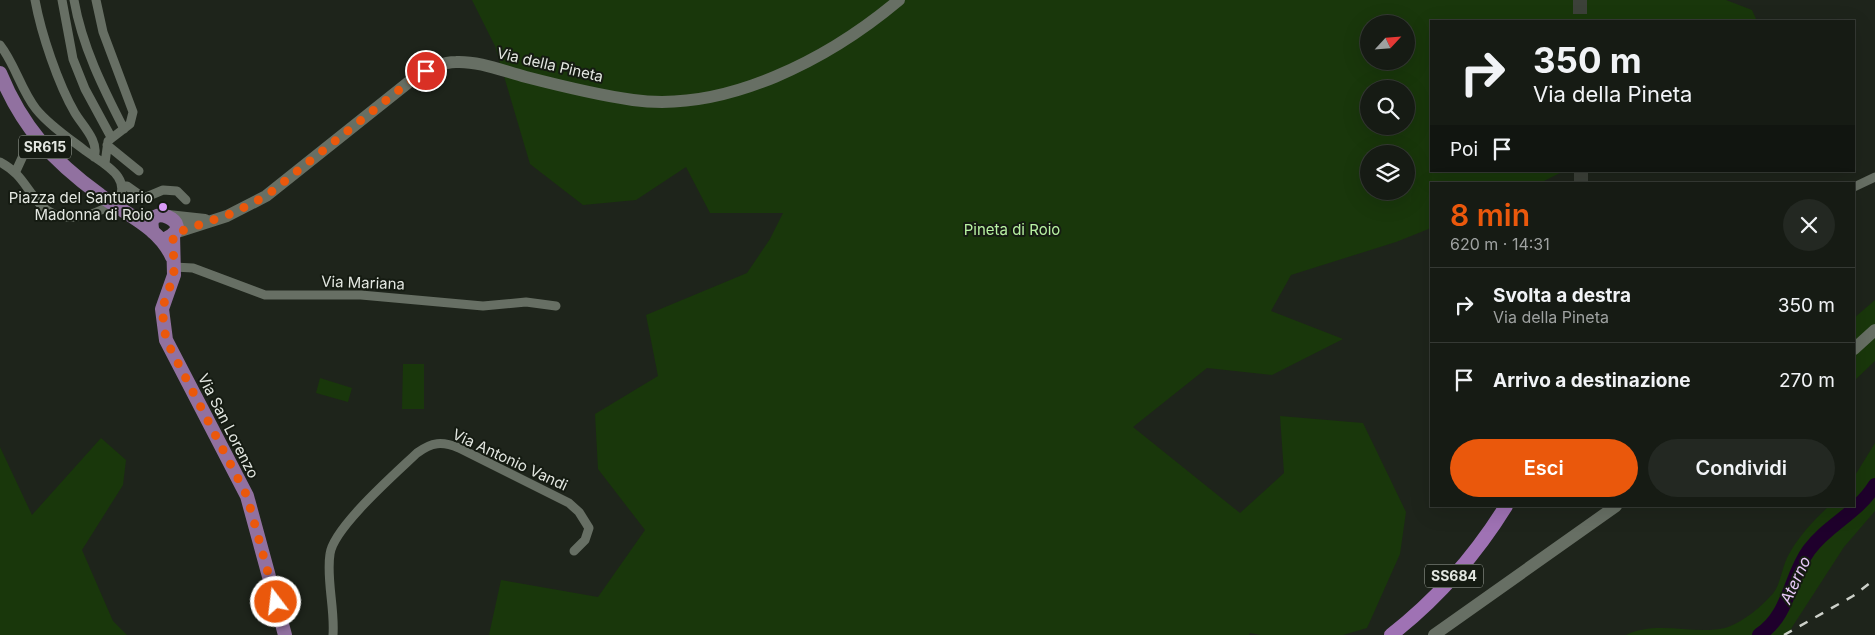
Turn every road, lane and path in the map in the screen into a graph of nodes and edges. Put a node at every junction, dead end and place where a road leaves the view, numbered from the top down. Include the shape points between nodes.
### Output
1 (35, 0) edge
2 (62, 0) edge
3 (74, 0) edge
4 (96, 0) edge
5 (899, 0) edge
6 (0, 45) edge
7 (0, 73) edge
8 (124, 129) junction
9 (33, 134) junction
10 (109, 141) junction
11 (94, 156) junction
12 (0, 162) edge
13 (105, 163) junction
14 (139, 170) dead end
15 (16, 171) junction
16 (1875, 177) edge
17 (122, 186) junction
18 (1855, 187) edge
19 (186, 200) dead end
20 (116, 206) junction
21 (164, 216) junction
22 (218, 218) junction
23 (155, 234) junction
24 (173, 234) junction
25 (174, 264) junction
26 (556, 306) dead end
27 (1875, 330) edge
28 (1855, 348) edge
29 (1505, 507) edge
30 (1615, 507) edge
31 (574, 551) dead end
32 (285, 635) edge
33 (333, 635) edge
34 (1391, 635) edge
35 (1434, 635) edge

1 - 11 street via 42,30 66,94 95,144
2 - 10 street via 73,59
3 - 8 street via 95,71
4 - 8 street via 103,32 133,111 131,123
5 - 22 main road, Via della Pineta via 858,32 806,61 758,83 700,100 634,100 561,86 472,62 438,65 414,78 274,190
6 - 11 street via 37,110
7 - 9 main road, SR615 via 18,113
8 - 10 street
9 - 15 street
9 - 20 main road, SR615 via 82,181
10 - 13 street
10 - 14 street
11 - 13 street
12 - 15 street
13 - 17 street
15 - 20 street via 38,202 58,214 82,217
16 - 18 street
17 - 19 street via 128,186 144,198 164,190 177,191
17 - 20 street via 122,196
20 - 21 main road, SR615
20 - 23 main road, SR615
21 - 22 main road, Via della Pineta via 202,220
21 - 23 main road via 152,223
21 - 24 main road via 174,222
22 - 24 main road, Via della Pineta
23 - 24 main road via 165,238
23 - 25 main road, SR615 via 167,247
24 - 25 main road, Via San Lorenzo
25 - 26 street, Via Mariana via 265,295 361,295 483,306 526,302
25 - 32 main road, Via San Lorenzo via 162,309 166,340 247,496
27 - 28 main road
29 - 34 highway, SS684 via 1454,576 1428,604
30 - 35 main road
31 - 33 street, Via Antonio Vandi via 589,528 575,507 459,448 441,442 432,444 417,453 334,539 329,564

